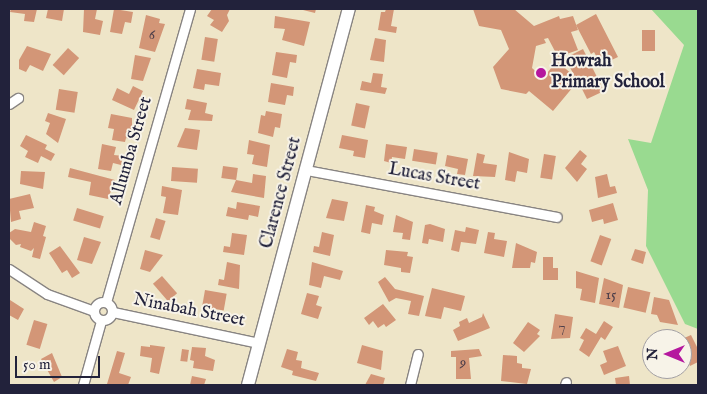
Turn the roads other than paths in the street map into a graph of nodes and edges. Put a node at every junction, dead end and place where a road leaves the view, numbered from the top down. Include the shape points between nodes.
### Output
1 (190, 9) edge
2 (349, 9) edge
3 (18, 98) dead end
4 (9, 104) edge
5 (306, 170) junction
6 (557, 217) dead end
7 (9, 269) edge
8 (106, 302) junction
9 (94, 311) junction
10 (113, 312) junction
11 (101, 321) junction
12 (260, 342) junction
13 (418, 354) dead end
14 (83, 385) edge
15 (248, 385) edge
16 (410, 385) edge

1 - 8 street, Allumba Street
2 - 5 main road, Clarence Street
3 - 4 street
5 - 6 street, Lucas Street
5 - 12 main road, Clarence Street
7 - 9 street via 47,294
8 - 9 street via 98,304
8 - 10 street
9 - 11 street
10 - 11 street via 110,318
10 - 12 street, Ninabah Street
11 - 14 street
12 - 15 main road, Clarence Street
13 - 16 street

